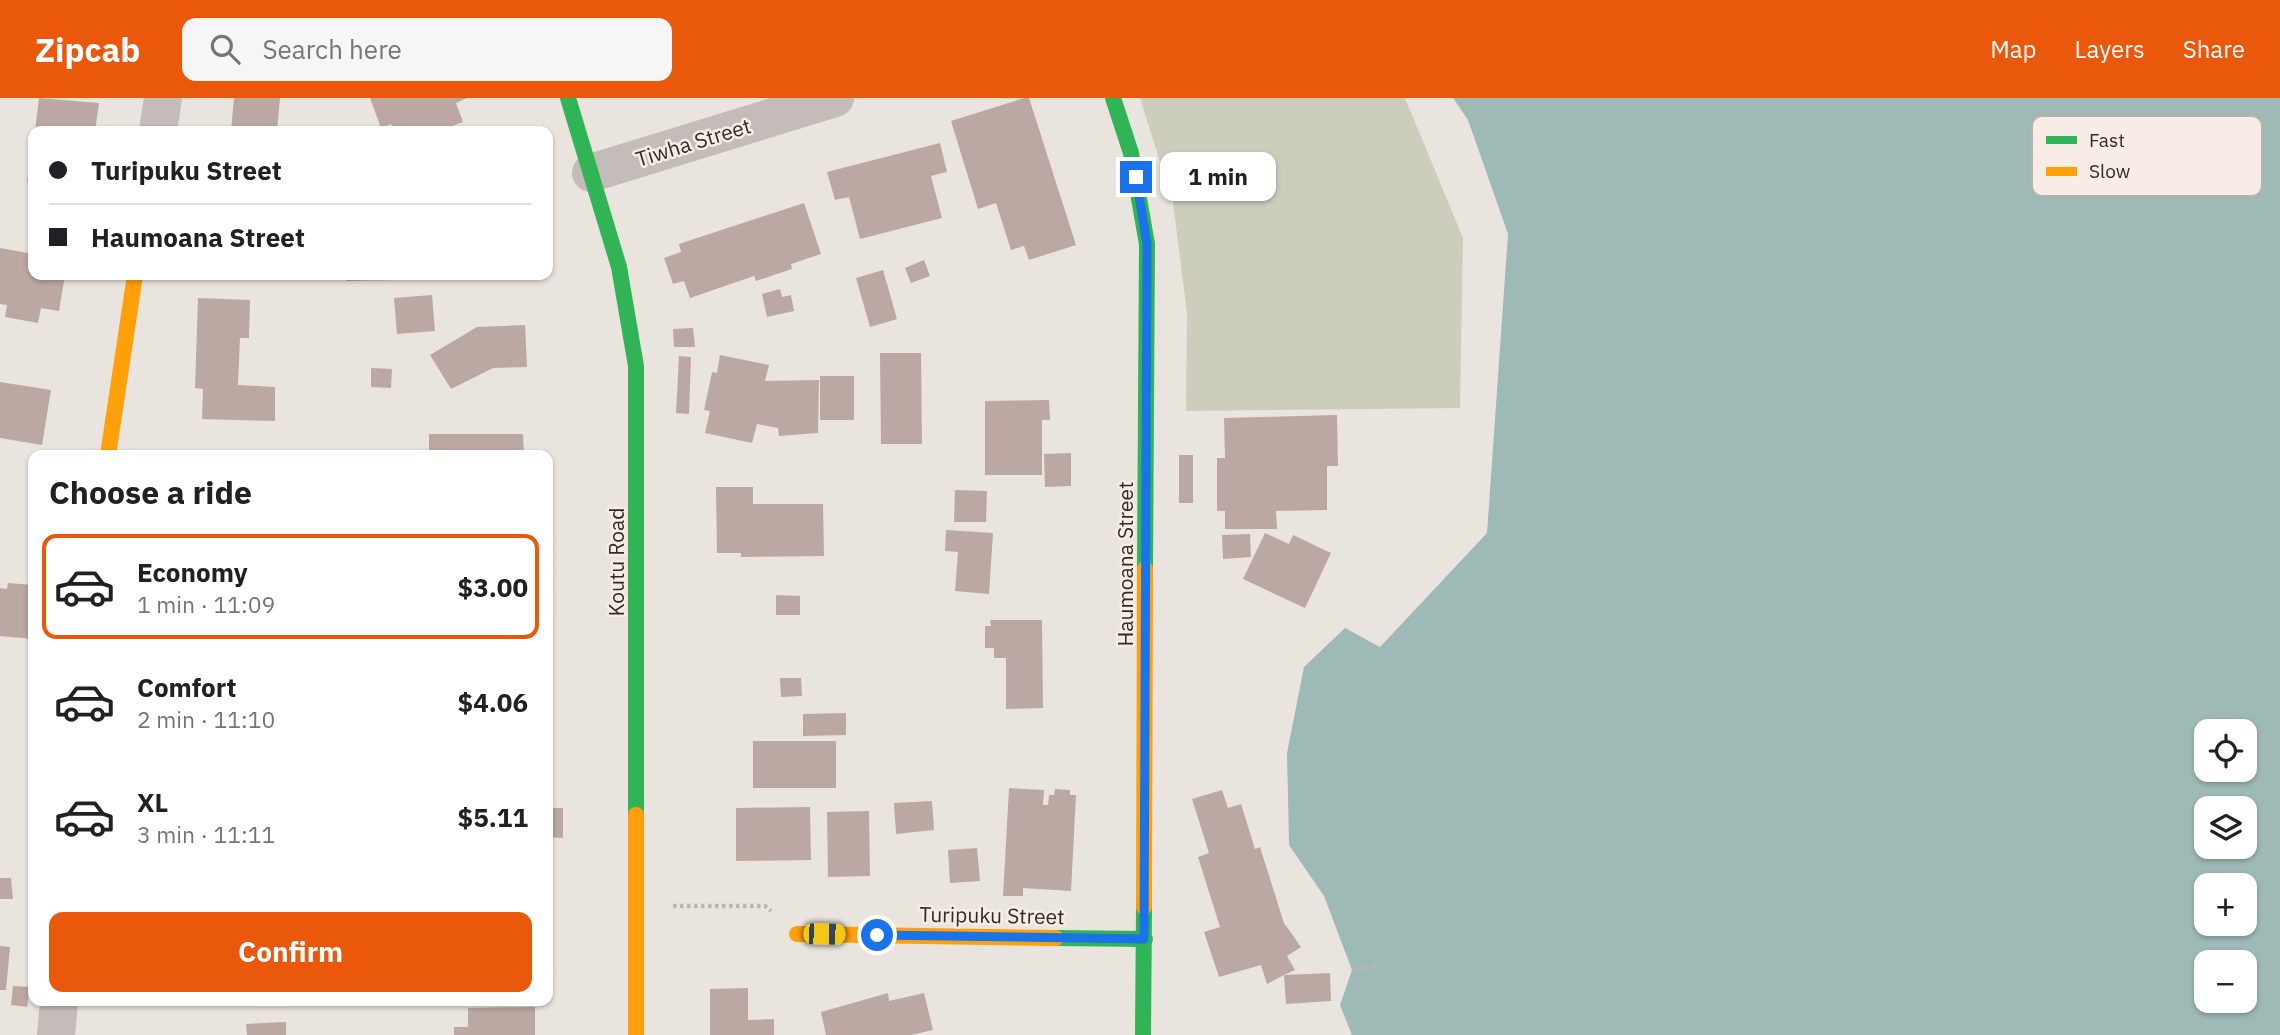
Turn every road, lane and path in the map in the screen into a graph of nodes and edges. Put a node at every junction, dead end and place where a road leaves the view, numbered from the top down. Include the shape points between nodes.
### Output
1 (163, 98) edge
2 (568, 98) edge
3 (835, 98) edge
4 (1112, 98) edge
5 (159, 126) edge
6 (590, 173) junction
7 (134, 280) edge
8 (109, 450) edge
9 (637, 906) junction
10 (797, 934) joint
11 (1144, 939) junction
12 (1379, 965) dead end
13 (1352, 971) dead end
14 (59, 1006) edge
15 (57, 1035) edge
16 (636, 1035) edge
17 (1143, 1035) edge

1 - 5 street
2 - 6 street, Koutu Road
3 - 6 street, Tiwha Street
4 - 11 street, Haumoana Street via 1131,153 1147,244
6 - 9 street, Koutu Road via 619,267 636,366
7 - 8 street
9 - 10 path via 765,906
9 - 16 street, Koutu Road
10 - 11 street, Turipuku Street
11 - 17 street, Haumoana Street
12 - 13 path
14 - 15 street

